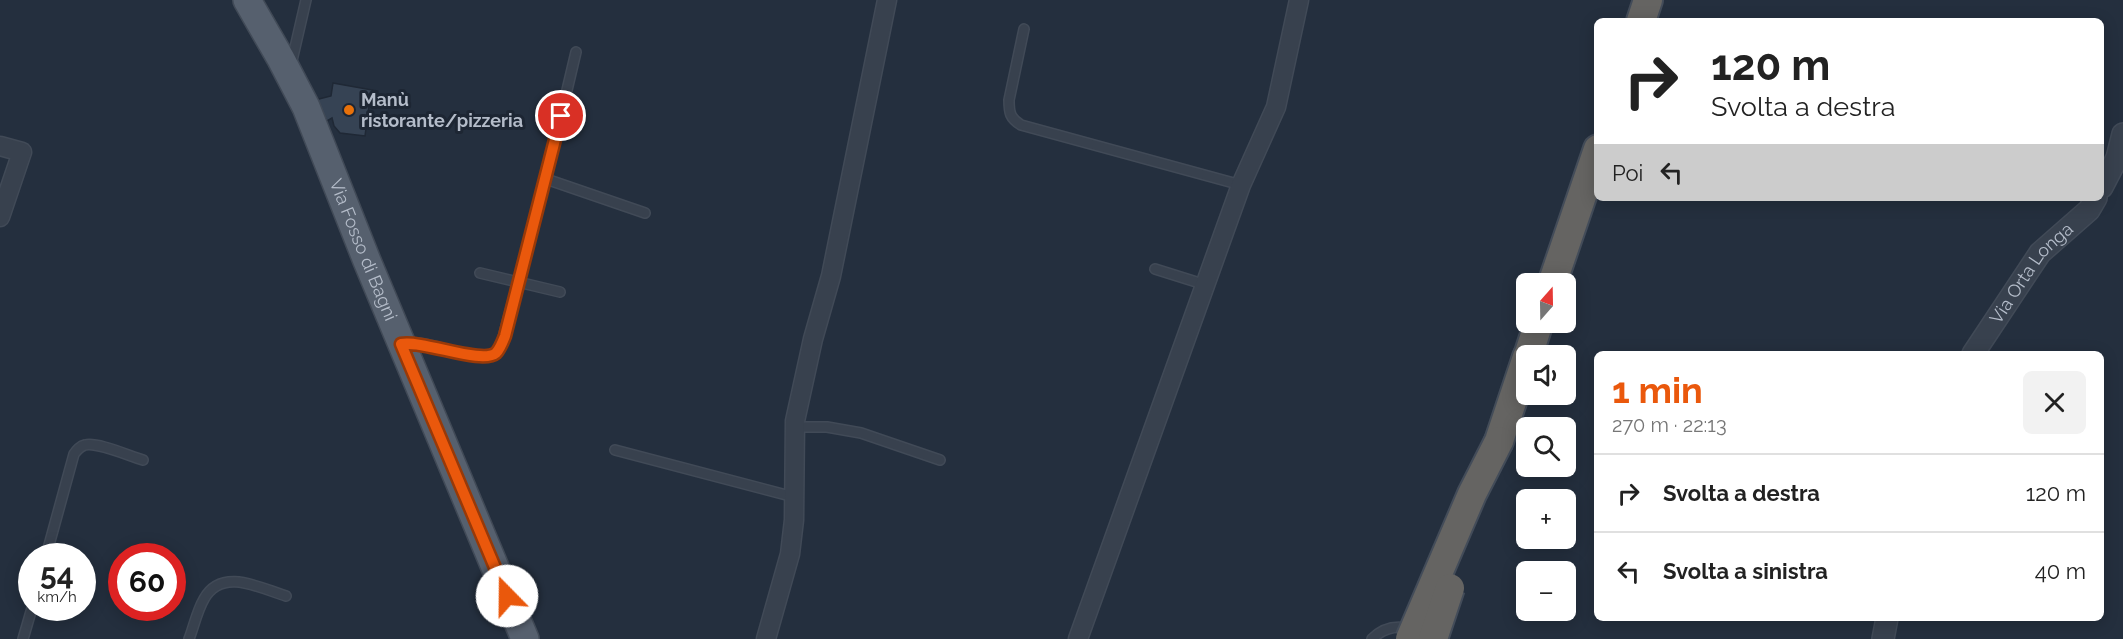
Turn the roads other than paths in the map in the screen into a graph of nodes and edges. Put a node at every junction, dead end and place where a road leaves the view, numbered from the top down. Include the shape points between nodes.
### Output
1 (247, 0) edge
2 (306, 0) edge
3 (887, 0) edge
4 (1299, 0) edge
5 (1648, 0) edge
6 (1642, 18) edge
7 (1024, 28) dead end
8 (576, 52) dead end
9 (290, 74) junction
10 (2123, 134) edge
11 (0, 146) edge
12 (1594, 161) edge
13 (546, 179) junction
14 (2104, 183) edge
15 (1241, 185) junction
16 (2094, 201) edge
17 (645, 213) dead end
18 (0, 217) edge
19 (1155, 269) dead end
20 (480, 273) dead end
21 (1556, 273) edge
22 (519, 282) junction
23 (1206, 285) junction
24 (560, 292) dead end
25 (401, 344) junction
26 (1975, 351) edge
27 (1516, 389) edge
28 (795, 426) junction
29 (1499, 441) junction
30 (615, 450) dead end
31 (143, 460) dead end
32 (940, 460) dead end
33 (794, 498) junction
34 (50, 543) edge
35 (286, 596) dead end
36 (28, 621) edge
37 (1886, 621) edge
38 (1436, 638) edge
39 (23, 639) edge
40 (189, 639) edge
41 (525, 639) edge
42 (766, 639) edge
43 (1078, 639) edge
44 (1372, 639) edge
45 (1410, 639) edge
46 (1883, 639) edge

1 - 9 main road, Via Fosso di Bagni
2 - 9 lane
3 - 28 street via 831,276
4 - 15 street via 1275,107
5 - 6 highway
7 - 15 lane via 1009,100 1012,119 1021,125
8 - 13 lane
9 - 25 main road, Via Fosso di Bagni
10 - 14 street via 2117,158
11 - 18 street via 22,152
12 - 21 highway
13 - 17 lane
13 - 22 lane
15 - 23 street
16 - 26 street, Via Orta Longa via 2040,253
19 - 23 lane
20 - 22 lane
22 - 24 lane
22 - 25 lane via 505,336 496,352 488,357 420,343
23 - 43 street
25 - 41 main road, Via Fosso di Bagni
27 - 29 highway
28 - 32 lane via 861,433
28 - 33 street
29 - 38 highway, bridge
29 - 45 highway, bridge
30 - 33 lane
31 - 34 lane via 94,445 78,448
33 - 42 street via 790,554
35 - 40 lane via 242,582 219,584 203,600
36 - 39 lane
37 - 46 street
38 - 44 lane via 1400,626 1387,628

